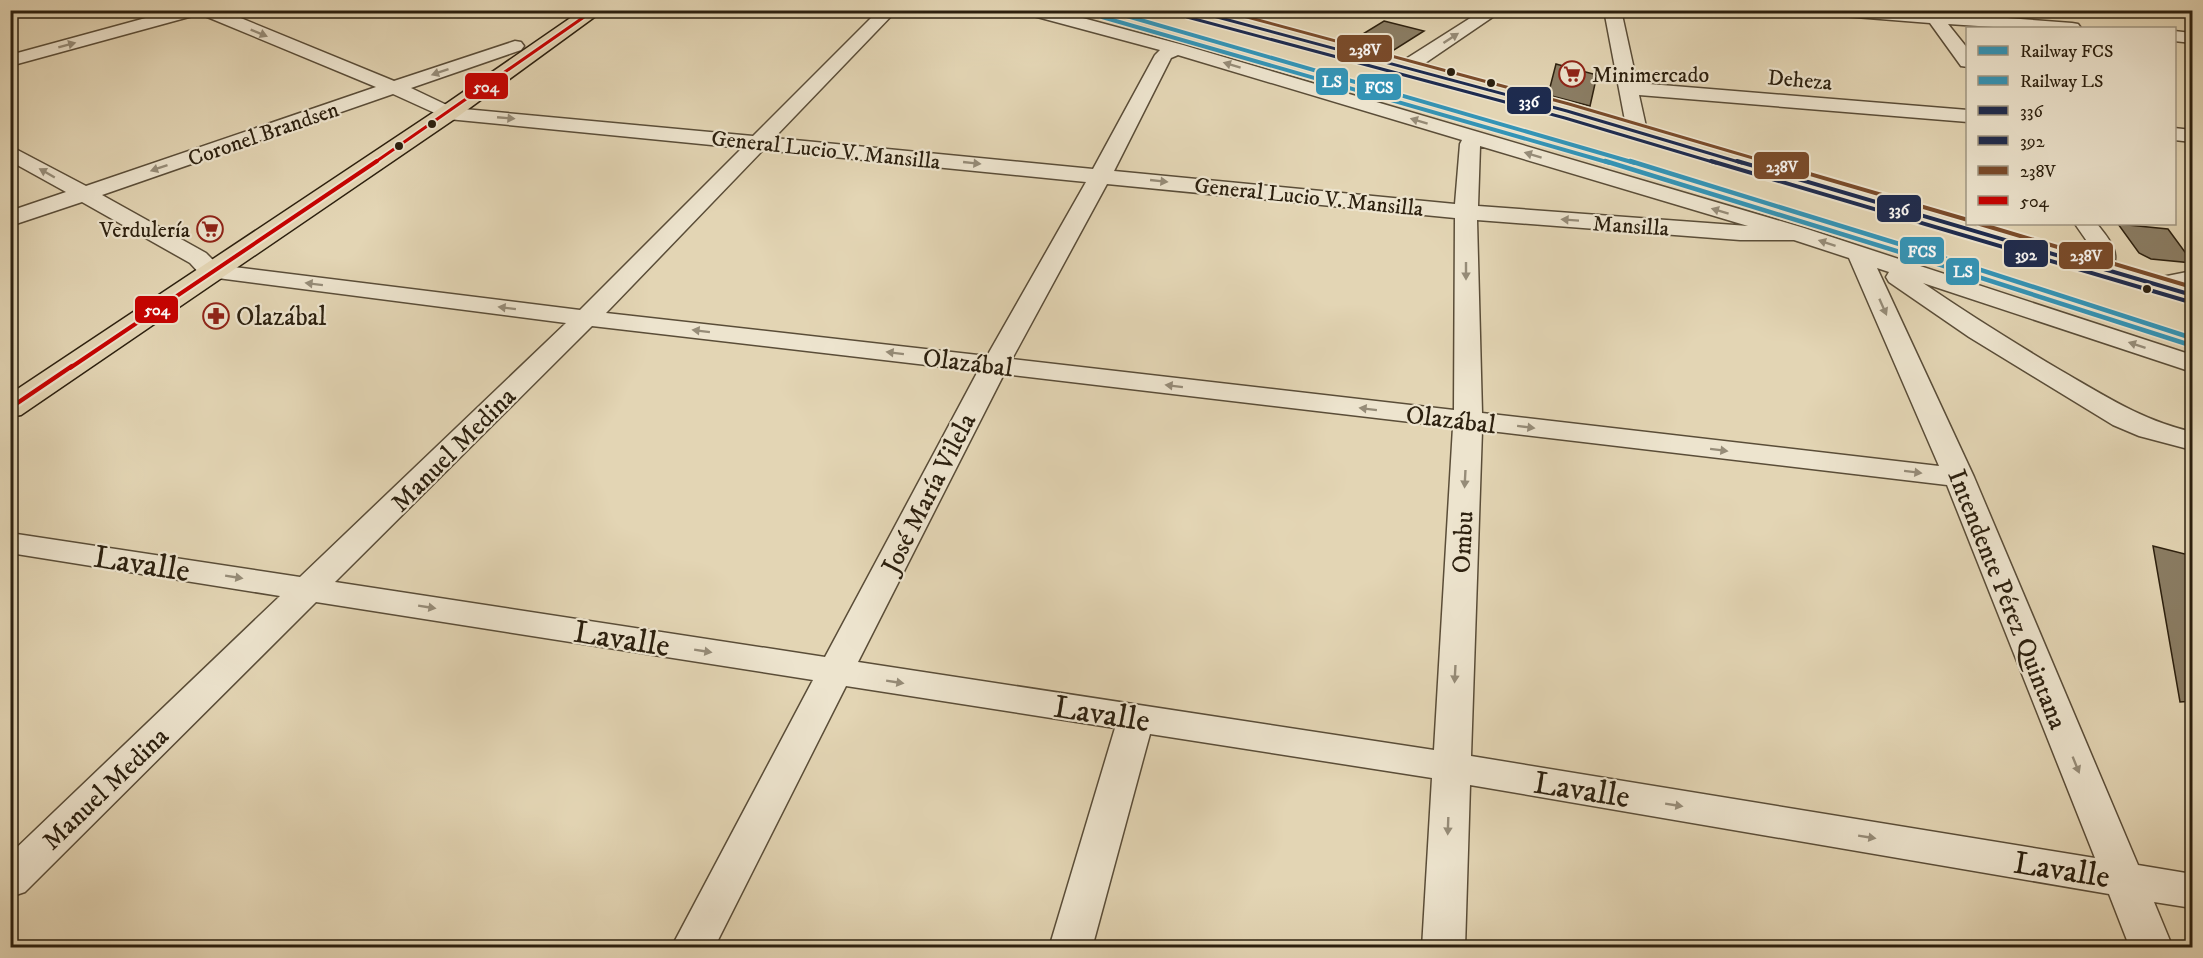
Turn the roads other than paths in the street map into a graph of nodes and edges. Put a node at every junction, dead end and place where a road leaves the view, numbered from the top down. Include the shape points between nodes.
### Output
1 (196, 10) edge
2 (204, 10) edge
3 (569, 10) edge
4 (595, 10) edge
5 (889, 10) edge
6 (1032, 10) edge
7 (1189, 10) edge
8 (1495, 10) edge
9 (1612, 10) edge
10 (1830, 10) edge
11 (1932, 14) edge
12 (2062, 27) edge
13 (2176, 36) edge
14 (2193, 38) edge
15 (515, 46) junction
16 (1178, 49) junction
17 (1966, 59) edge
18 (10, 61) edge
19 (1408, 66) junction
20 (393, 88) junction
21 (1628, 88) junction
22 (439, 108) junction
23 (1966, 117) edge
24 (1637, 131) junction
25 (2176, 134) edge
26 (2193, 136) edge
27 (1475, 138) junction
28 (758, 142) junction
29 (10, 152) edge
30 (1101, 175) junction
31 (84, 194) junction
32 (1466, 212) junction
33 (10, 219) edge
34 (2087, 225) edge
35 (1796, 233) junction
36 (1859, 254) junction
37 (205, 264) junction
38 (2101, 268) junction
39 (2193, 278) edge
40 (2156, 285) junction
41 (2193, 296) edge
42 (586, 318) junction
43 (2167, 355) junction
44 (995, 364) junction
45 (2193, 364) edge
46 (2193, 374) edge
47 (10, 385) edge
48 (10, 408) edge
49 (1467, 420) junction
50 (2193, 441) edge
51 (1959, 477) junction
52 (10, 543) edge
53 (311, 589) junction
54 (835, 672) junction
55 (1136, 718) junction
56 (1451, 767) junction
57 (2123, 879) junction
58 (10, 880) edge
59 (2193, 891) edge
60 (692, 948) edge
61 (1070, 948) edge
62 (1443, 948) edge
63 (2152, 948) edge

18 -> 1 street
2 -> 20 street, General Lucio V. Mansilla
3 - 15 main road
4 - 22 main road
5 - 28 street, Manuel Medina
6 - 16 street
7 - 19 main road
19 -> 8 street
9 - 21 street
10 - 11 street
11 - 12 street
11 - 17 street
13 - 14 street
15 -> 20 street, Coronel Brandsen
15 - 22 main road
27 -> 16 street
16 - 30 street, José María Vilela via 1164,55
19 - 24 main road
20 - 22 street, General Lucio V. Mansilla
20 -> 31 street, Coronel Brandsen
21 - 23 street, Deheza
21 - 24 street
22 -> 28 street, General Lucio V. Mansilla
22 - 37 main road
24 - 38 main road
25 - 26 street
27 - 32 street, Ombu via 1470,144
35 -> 27 street
28 -> 30 street, General Lucio V. Mansilla
28 - 42 street, Manuel Medina
31 -> 29 street, Olazábal
30 -> 32 street, General Lucio V. Mansilla
30 - 44 street, José María Vilela
31 - 33 street, Coronel Brandsen
31 - 37 street, Olazábal
35 -> 32 street, Mansilla via 1740,233
32 -> 49 street, Ombu
34 - 38 street via 2103,247
36 -> 35 street
43 -> 36 street
36 - 50 street via 1978,332 2123,419
36 -> 51 street, Intendente Pérez Quintana
42 -> 37 street, Olazábal
37 - 47 main road
37 - 48 main road
38 - 40 main road
39 - 40 street
40 - 41 main road
44 -> 42 street, Olazábal
42 - 53 street, Manuel Medina
43 - 45 street
43 - 46 street
49 -> 44 street, Olazábal
44 - 54 street, José María Vilela
49 -> 51 street, Olazábal
49 -> 56 street, Ombu
51 -> 57 street, Intendente Pérez Quintana
52 -> 53 street, Lavalle
53 -> 54 street, Lavalle
53 - 58 street, Manuel Medina
54 -> 55 street, Lavalle
54 - 60 street, José María Vilela
55 - 56 street, Lavalle
55 - 61 street
56 -> 57 street, Lavalle
56 -> 62 street, Ombu
57 - 59 street, Lavalle
57 - 63 street, Intendente Pérez Quintana

